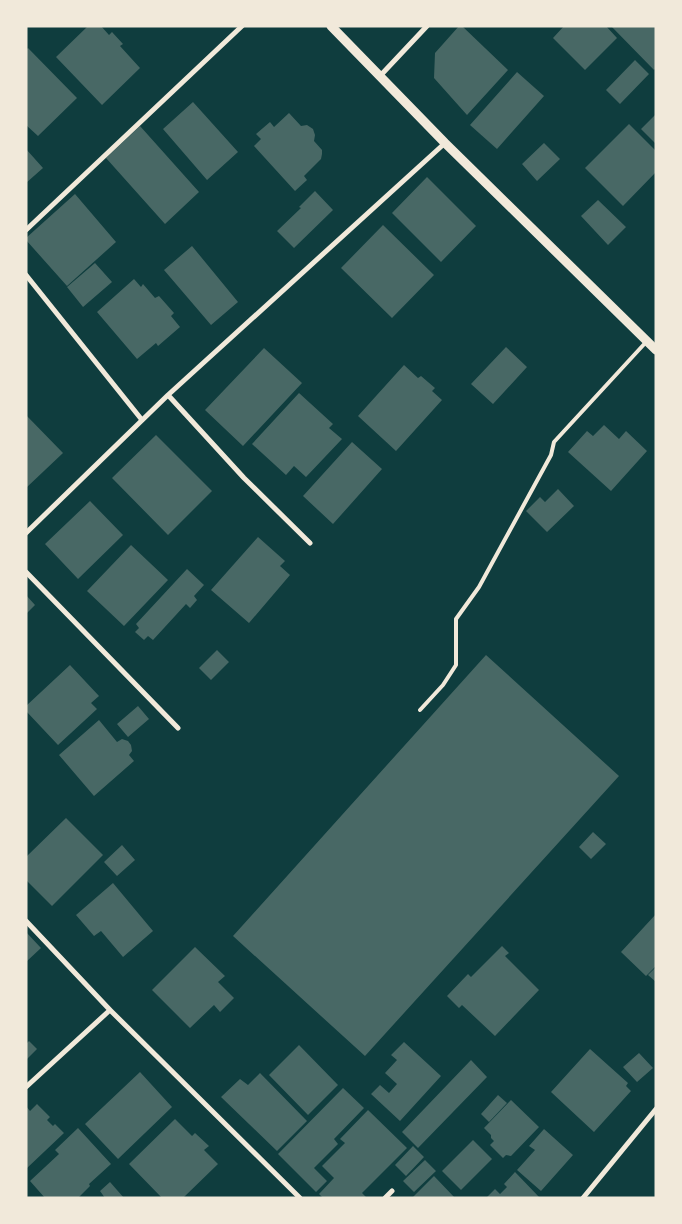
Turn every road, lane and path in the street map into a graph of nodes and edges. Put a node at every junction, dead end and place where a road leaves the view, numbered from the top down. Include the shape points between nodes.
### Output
1 (242, 26) edge
2 (330, 26) edge
3 (427, 26) edge
4 (380, 76) junction
5 (445, 143) junction
6 (26, 230) edge
7 (26, 276) edge
8 (647, 342) junction
9 (656, 350) edge
10 (168, 395) junction
11 (142, 420) junction
12 (26, 533) edge
13 (310, 543) dead end
14 (26, 572) edge
15 (420, 710) dead end
16 (178, 728) dead end
17 (26, 921) edge
18 (110, 1010) junction
19 (26, 1087) edge
20 (656, 1109) edge
21 (392, 1191) dead end
22 (300, 1198) edge
23 (385, 1198) edge
24 (583, 1198) edge

1 - 6 street
2 - 4 street
3 - 4 street
4 - 5 street
5 - 8 street
5 - 10 street
7 - 11 street
8 - 9 street
8 - 15 lane via 554,442 483,579 456,619 456,665
10 - 11 street
10 - 13 street via 244,478
11 - 12 street
14 - 16 street
17 - 18 street
18 - 19 street
18 - 22 street
20 - 24 street
21 - 23 street

